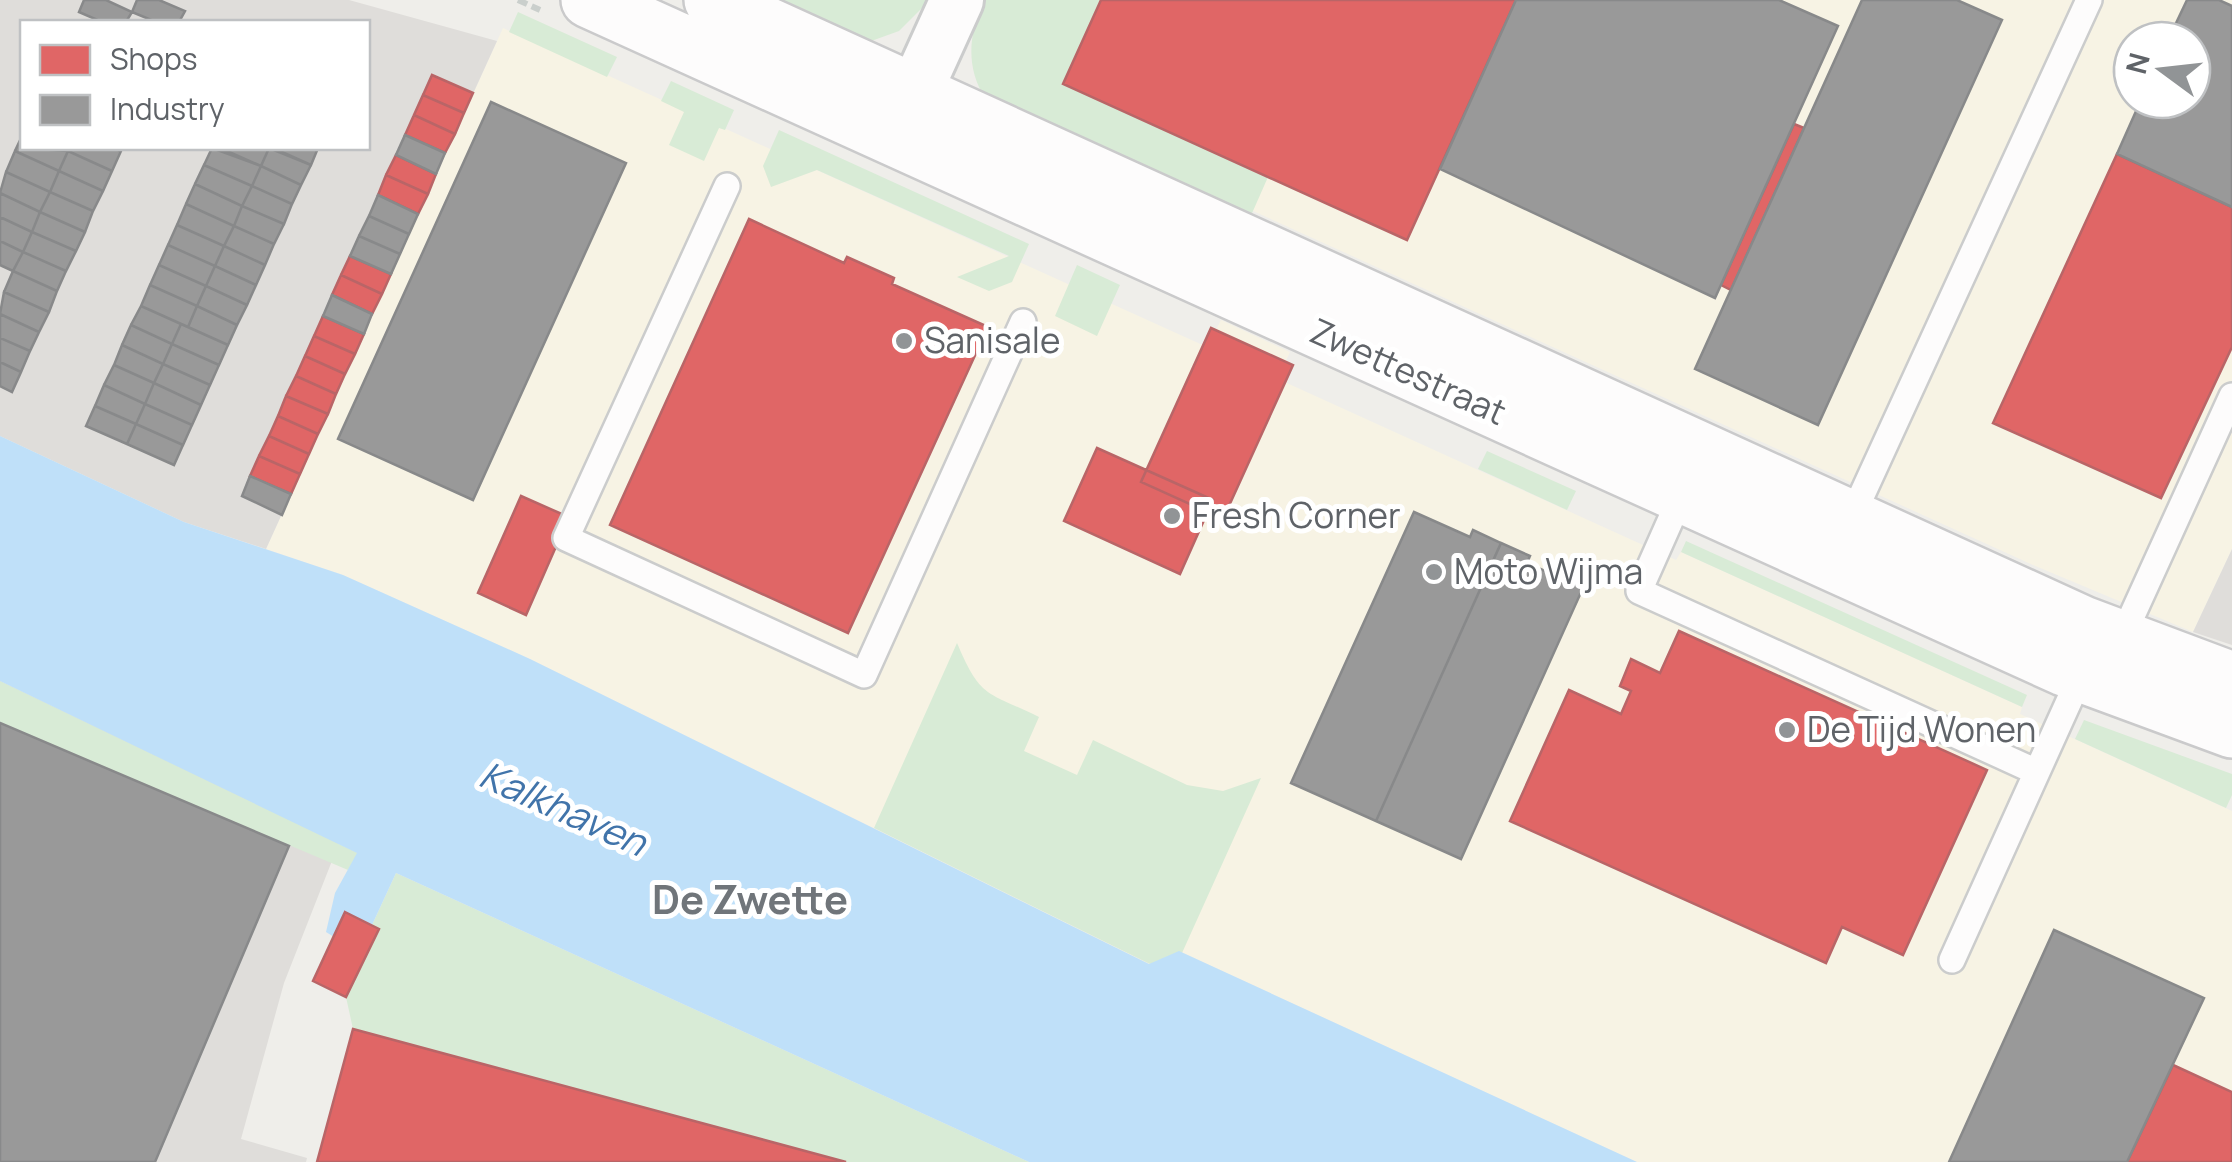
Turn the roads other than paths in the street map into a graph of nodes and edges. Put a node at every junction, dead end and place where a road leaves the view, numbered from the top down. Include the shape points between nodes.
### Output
1 (589, 0) edge
2 (712, 0) edge
3 (958, 0) edge
4 (2089, 0) edge
5 (904, 117) junction
6 (727, 186) dead end
7 (1023, 322) dead end
8 (2232, 396) edge
9 (1692, 473) junction
10 (1841, 541) junction
11 (2102, 656) junction
12 (2232, 680) edge
13 (2232, 730) edge
14 (2038, 772) junction
15 (1952, 960) dead end

1 - 5 street, Zwettestraat
2 - 5 street, Zwettestraat
3 - 5 street
4 - 10 lane
5 - 9 street, Zwettestraat
6 - 7 lane via 566,538 583,546 864,675
8 - 11 lane
9 - 10 street, Zwettestraat
9 - 14 lane via 1639,591
10 - 11 street, Zwettestraat
11 - 12 street, Zwettestraat
11 - 13 street, Zwettestraat
11 - 14 lane
14 - 15 lane

